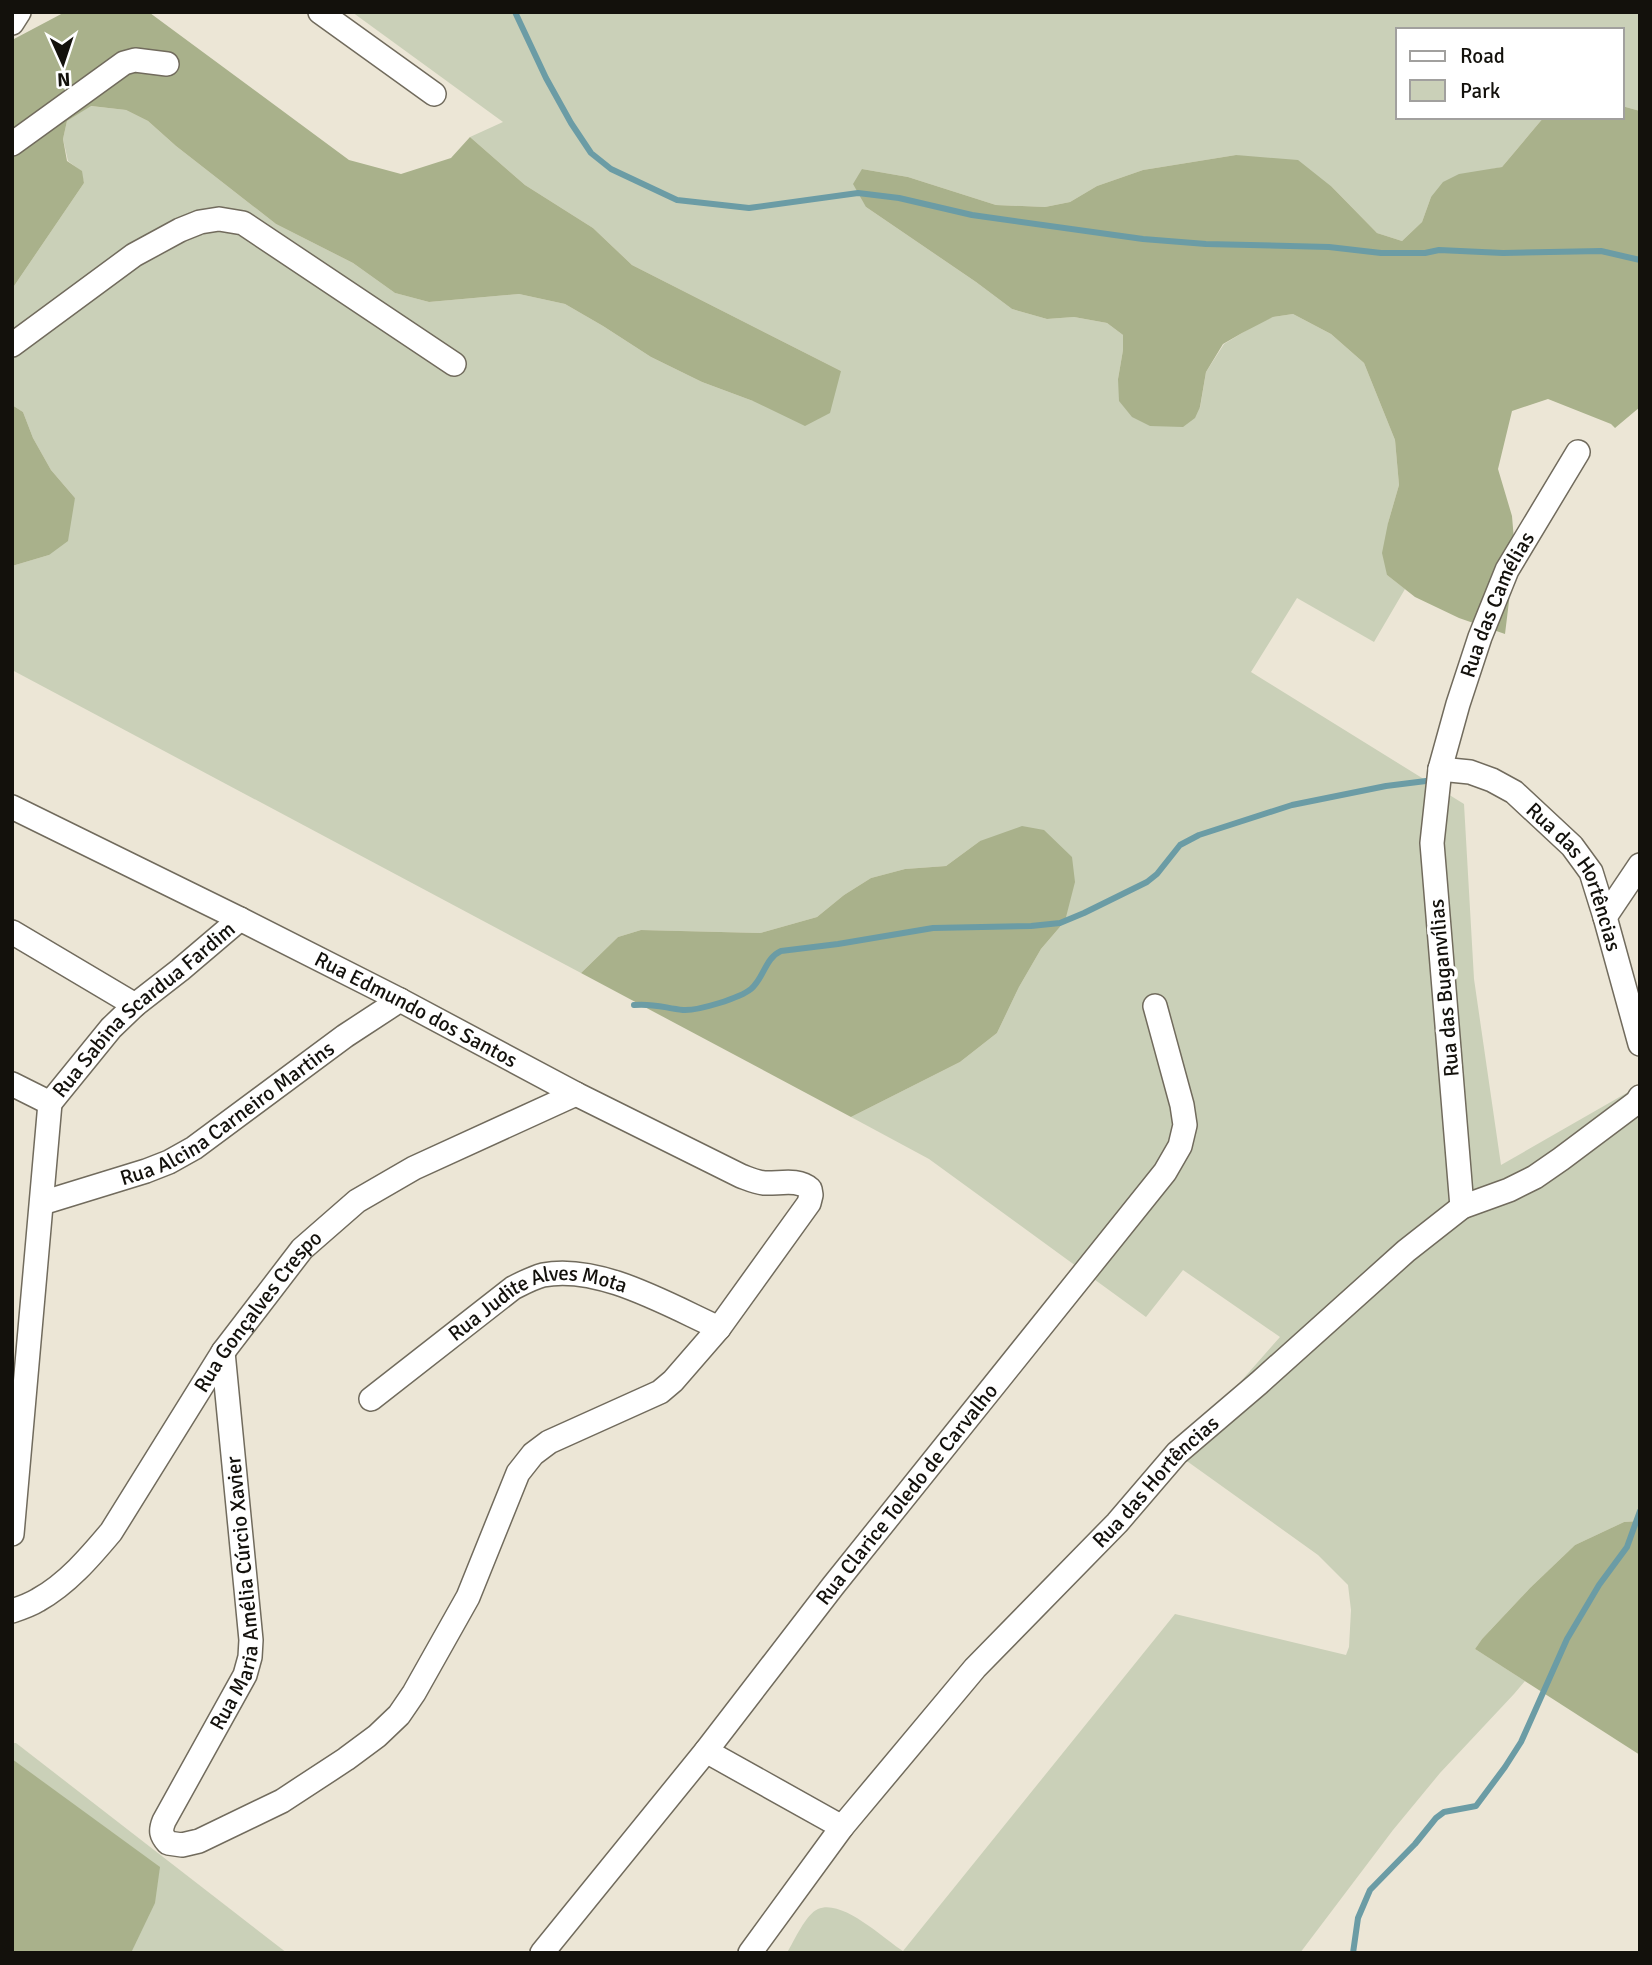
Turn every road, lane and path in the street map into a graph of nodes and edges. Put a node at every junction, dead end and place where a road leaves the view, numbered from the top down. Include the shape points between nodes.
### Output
1 (19, 12) edge
2 (320, 12) edge
3 (12, 23) edge
4 (167, 65) dead end
5 (433, 94) dead end
6 (12, 144) edge
7 (12, 345) edge
8 (454, 364) dead end
9 (1578, 452) dead end
10 (1440, 769) junction
11 (12, 807) edge
12 (1640, 865) edge
13 (1605, 918) junction
14 (240, 919) junction
15 (12, 932) edge
16 (400, 1000) junction
17 (135, 1005) junction
18 (1155, 1006) dead end
19 (1640, 1044) edge
20 (12, 1084) edge
21 (576, 1094) junction
22 (1640, 1097) edge
23 (50, 1103) junction
24 (42, 1203) junction
25 (1462, 1207) junction
26 (719, 1328) junction
27 (223, 1352) junction
28 (371, 1399) dead end
29 (12, 1534) edge
30 (12, 1611) edge
31 (706, 1751) junction
32 (842, 1827) junction
33 (542, 1953) edge
34 (750, 1953) edge

1 - 3 street
2 - 5 street
4 - 6 street via 135,60 124,63
7 - 8 street via 134,256 180,230 219,219 243,223
9 - 10 street, Rua das Camélias via 1507,570 1480,637
10 - 13 street, Rua das Hortências via 1470,772 1514,792 1572,846 1591,872
10 - 25 street, Rua das Buganvílias via 1432,843
11 - 14 street, Rua Edmundo dos Santos
12 - 13 street
13 - 19 street, Rua das Hortências
14 - 16 street, Rua Edmundo dos Santos
14 - 17 street, Rua Sabina Scardua Fardim
15 - 17 street
16 - 21 street, Rua Edmundo dos Santos
16 - 24 street, Rua Alcina Carneiro Martins via 186,1153 146,1171
17 - 23 street, Rua Sabina Scardua Fardim
18 - 31 street, Rua Clarice Toledo de Carvalho via 1185,1125 1180,1146 1165,1172
20 - 23 street
21 - 26 street, Rua Edmundo dos Santos via 741,1176 805,1184 810,1189 809,1203
21 - 27 street, Rua Gonçalves Crespo via 414,1168 357,1202 302,1249
22 - 25 street, Rua das Hortências via 1535,1177
23 - 24 street
24 - 29 street
25 - 32 street, Rua das Hortências via 1177,1453 1117,1522 975,1668
26 - 27 street, Rua Maria Amélia Cúrcio Xavier via 660,1392 549,1442 533,1454 518,1473 468,1597 399,1715 346,1759 282,1801 182,1845 168,1843 161,1828 245,1675 250,1657
26 - 28 street, Rua Judite Alves Mota via 624,1285 568,1273 545,1275 513,1288
27 - 30 street, Rua Gonçalves Crespo via 111,1532 62,1582 38,1600
31 - 32 street
31 - 33 street, Rua Clarice Toledo de Carvalho
32 - 34 street, Rua das Hortências

